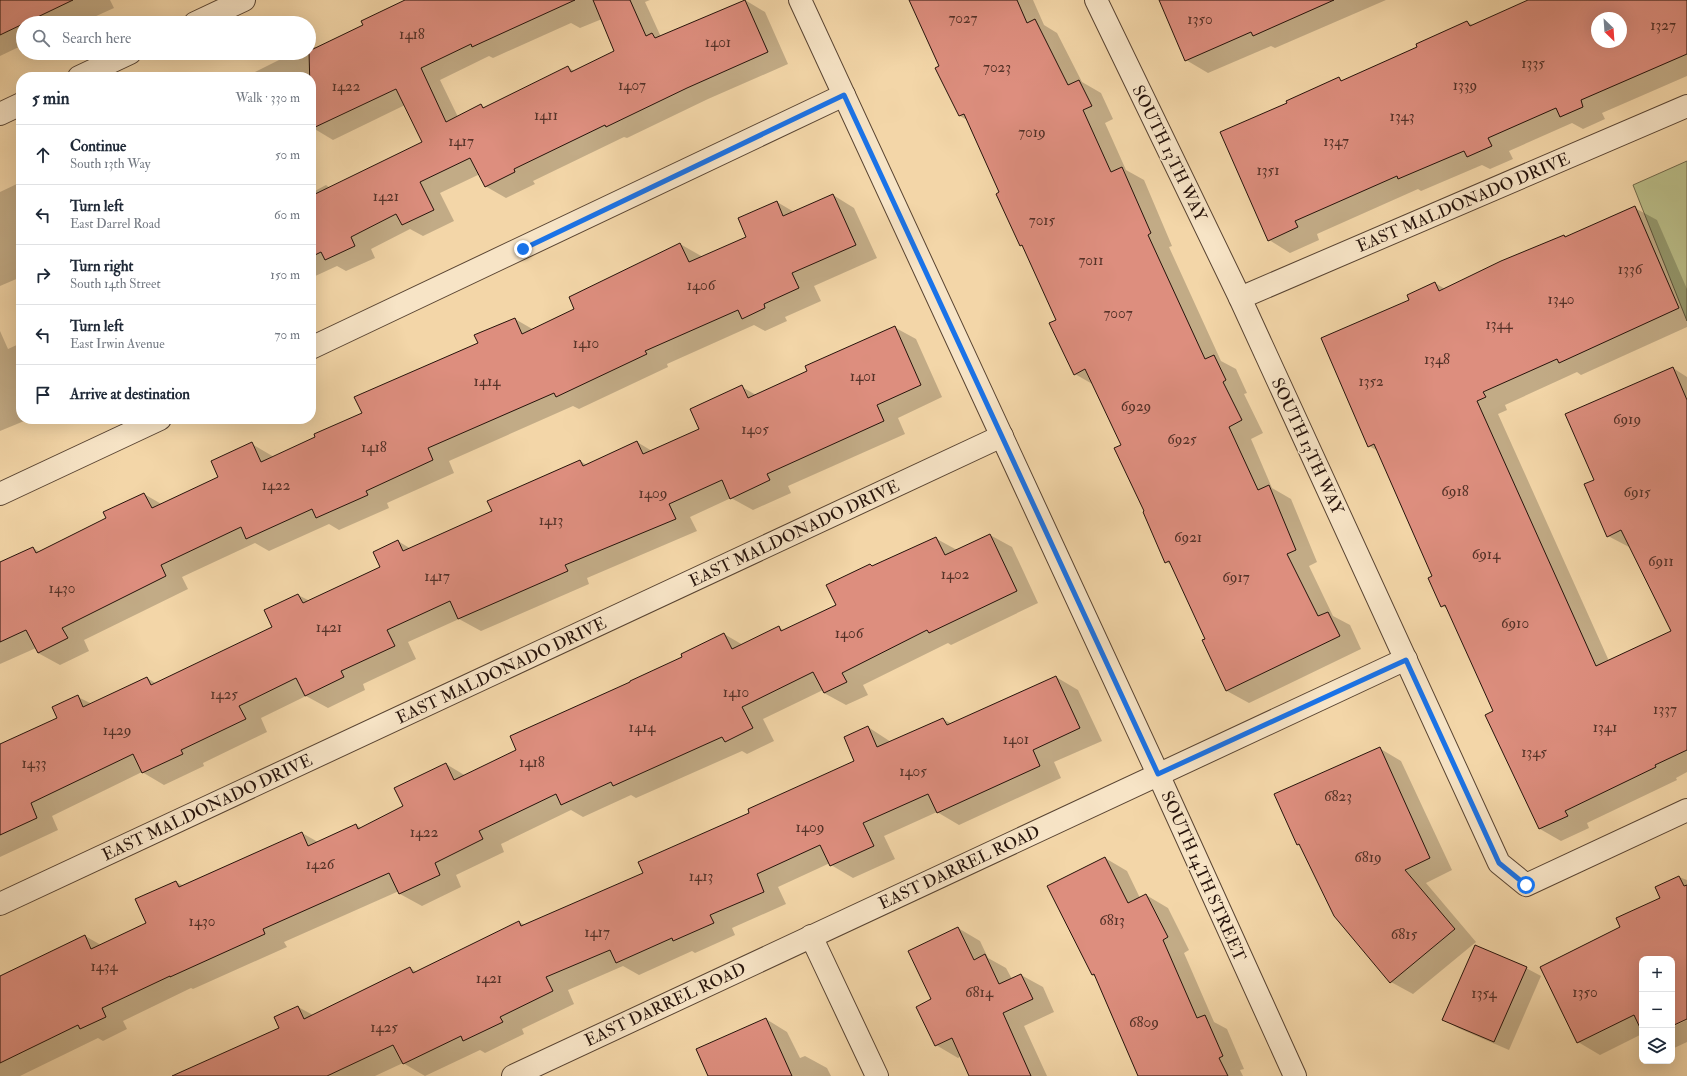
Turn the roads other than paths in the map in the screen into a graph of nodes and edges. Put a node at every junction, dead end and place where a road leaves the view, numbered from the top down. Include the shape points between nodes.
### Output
1 (244, 0) edge
2 (800, 0) edge
3 (1096, 0) edge
4 (210, 16) edge
5 (115, 60) edge
6 (90, 72) edge
7 (844, 95) junction
8 (16, 106) edge
9 (1687, 106) edge
10 (0, 114) edge
11 (1240, 298) junction
12 (316, 346) edge
13 (149, 424) edge
14 (1002, 436) junction
15 (0, 494) edge
16 (1406, 660) junction
17 (1158, 774) junction
18 (1687, 810) edge
19 (0, 904) edge
20 (811, 936) junction
21 (513, 1076) edge
22 (877, 1076) edge
23 (1295, 1076) edge

1 - 4 street
2 - 7 street, SOUTH 14TH STREET
3 - 11 street, SOUTH 13TH WAY
5 - 6 street
7 - 12 street
7 - 14 street, SOUTH 14TH STREET
8 - 10 street
9 - 11 street, EAST MALDONADO DRIVE
11 - 16 street, SOUTH 13TH WAY
13 - 15 street
14 - 17 street, SOUTH 14TH STREET
14 - 19 street, EAST MALDONADO DRIVE
16 - 17 street, EAST DARREL ROAD
16 - 18 street, SOUTH 13TH WAY via 1499,863 1526,885
17 - 20 street, EAST DARREL ROAD
17 - 23 street, SOUTH 14TH STREET
20 - 21 street, EAST DARREL ROAD
20 - 22 street

